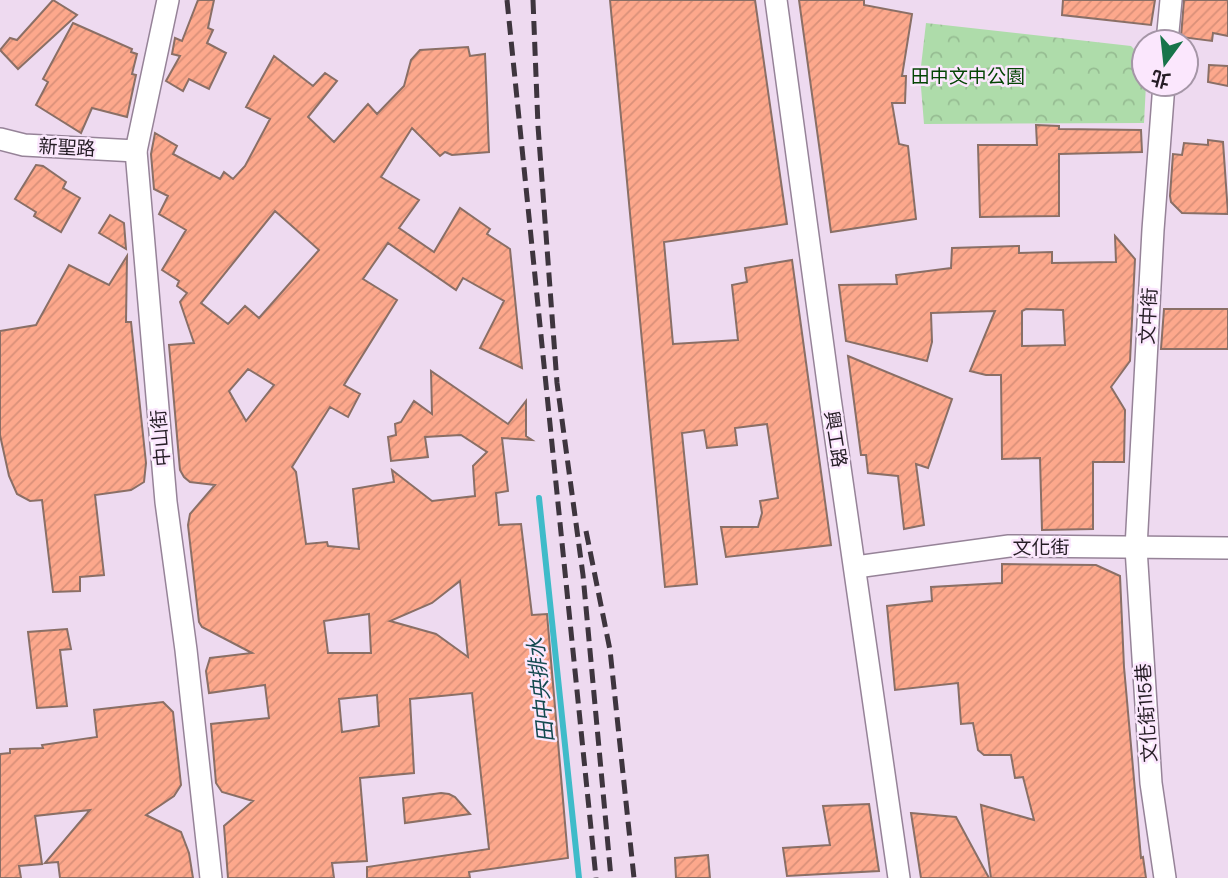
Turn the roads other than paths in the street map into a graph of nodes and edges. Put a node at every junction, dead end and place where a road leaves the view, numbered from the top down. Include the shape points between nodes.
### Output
1 (168, 0) edge
2 (776, 0) edge
3 (1171, 0) edge
4 (1168, 28) edge
5 (1163, 98) edge
6 (0, 139) edge
7 (136, 151) junction
8 (1136, 548) junction
9 (1228, 548) edge
10 (856, 567) junction
11 (211, 878) edge
12 (899, 878) edge
13 (1165, 878) edge

1 - 7 street, 中山街
2 - 10 street, 興工路
3 - 4 street
5 - 8 street, 文中街
6 - 7 street, 新聖路 via 24,145
7 - 11 street, 中山街 via 166,502
8 - 9 street, 文化街
8 - 10 street, 文化街 via 1009,545
8 - 13 street, 文化街115巷 via 1151,783
10 - 12 street, 興工路

